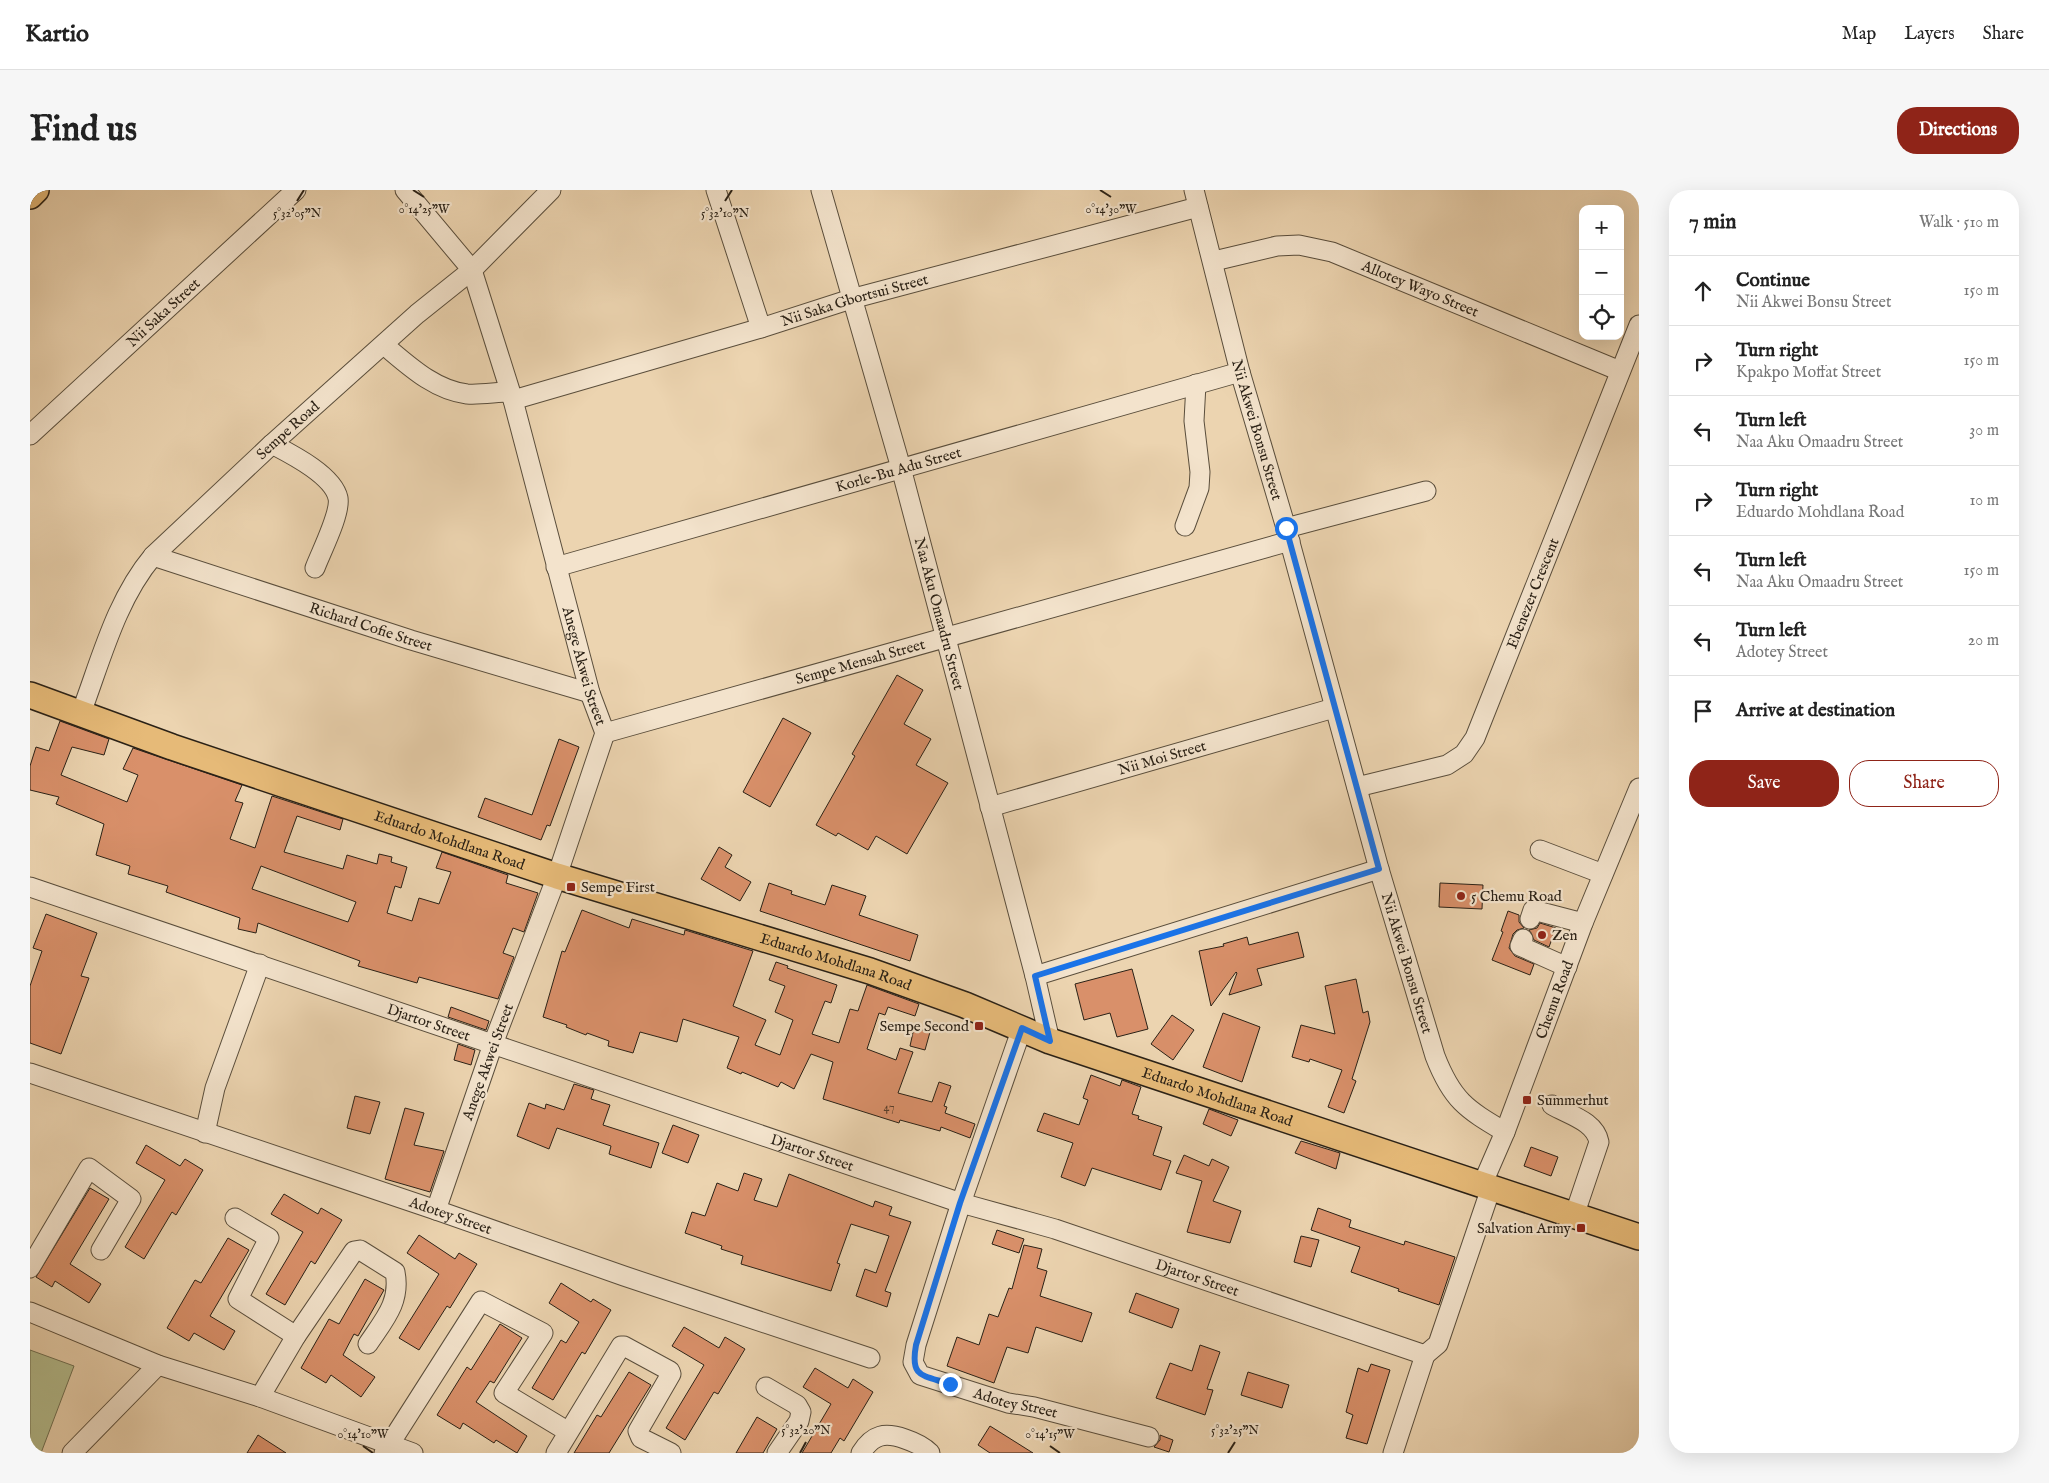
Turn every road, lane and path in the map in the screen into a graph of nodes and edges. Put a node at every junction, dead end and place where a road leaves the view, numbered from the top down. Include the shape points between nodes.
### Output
1 (36, 190) edge
2 (296, 190) edge
3 (405, 190) edge
4 (551, 190) edge
5 (716, 190) edge
6 (821, 190) edge
7 (30, 196) edge
8 (1196, 199) edge
9 (1214, 261) junction
10 (472, 270) junction
11 (851, 299) junction
12 (1639, 325) edge
13 (762, 328) junction
14 (384, 345) junction
15 (1620, 371) junction
16 (1240, 372) junction
17 (1196, 384) junction
18 (512, 396) junction
19 (30, 435) edge
20 (272, 444) junction
21 (901, 468) junction
22 (1426, 491) dead end
23 (1184, 526) dead end
24 (1288, 535) junction
25 (153, 556) junction
26 (556, 567) junction
27 (315, 568) dead end
28 (947, 638) junction
29 (590, 693) junction
30 (30, 695) edge
31 (1334, 708) junction
32 (81, 713) junction
33 (605, 733) junction
34 (1357, 787) junction
35 (1639, 788) edge
36 (990, 807) junction
37 (1540, 850) dead end
38 (1379, 869) junction
39 (1604, 874) junction
40 (557, 876) junction
41 (30, 887) edge
42 (1530, 919) dead end
43 (1583, 922) junction
44 (1522, 938) dead end
45 (260, 964) junction
46 (1567, 967) junction
47 (1035, 976) junction
48 (1022, 1028) junction
49 (1050, 1041) junction
50 (493, 1044) junction
51 (30, 1074) edge
52 (1552, 1106) dead end
53 (1505, 1132) junction
54 (205, 1133) junction
55 (1486, 1187) junction
56 (960, 1203) junction
57 (436, 1210) junction
58 (1574, 1216) junction
59 (235, 1218) dead end
60 (1639, 1237) edge
61 (100, 1250) dead end
62 (30, 1268) edge
63 (30, 1312) edge
64 (296, 1336) junction
65 (368, 1344) dead end
66 (1425, 1355) junction
67 (870, 1358) dead end
68 (158, 1365) junction
69 (766, 1387) dead end
70 (260, 1397) junction
71 (567, 1431) junction
72 (1149, 1437) dead end
73 (386, 1449) edge
74 (72, 1453) edge
75 (413, 1453) edge
76 (556, 1453) edge
77 (671, 1453) edge
78 (778, 1453) edge
79 (861, 1453) edge
80 (930, 1453) edge
81 (1393, 1453) edge

1 - 7 main road
2 - 19 street, Nii Saka Street
3 - 10 street, Anege Akwei Street
4 - 10 street, Sempe Road
5 - 13 street
6 - 11 street, Naa Aku Omaadru Street
8 - 9 street, Nii Akwei Bonsu Street
8 - 11 street, Nii Saka Gbortsui Street
9 - 15 street, Allotey Wayo Street via 1277,246 1298,245 1332,252
9 - 16 street, Nii Akwei Bonsu Street
10 - 14 street, Sempe Road
10 - 18 street, Anege Akwei Street
11 - 13 street, Nii Saka Gbortsui Street
11 - 21 street, Naa Aku Omaadru Street
12 - 15 street, Ebenezer Crescent
13 - 18 street, Nii Saka Gbortsui Street
14 - 18 street, Nii Saka Gbortsui Street via 417,372 452,390
14 - 20 street, Sempe Road
15 - 34 street, Ebenezer Crescent via 1475,738 1464,754 1447,765
16 - 17 street, Korle-Bu Adu Street
16 - 24 street, Nii Akwei Bonsu Street
17 - 21 street, Korle-Bu Adu Street
17 - 23 street via 1194,421 1199,488
18 - 26 street, Anege Akwei Street
20 - 25 street, Sempe Road
20 - 27 street via 318,472 338,499 336,513
21 - 26 street, Korle-Bu Adu Street
21 - 28 street, Naa Aku Omaadru Street
22 - 24 street, Sempe Mensah Street
24 - 28 street, Sempe Mensah Street
24 - 31 street, Nii Akwei Bonsu Street
25 - 29 street, Richard Cofie Street via 411,640
25 - 32 street, Sempe Road via 125,598
26 - 29 street, Anege Akwei Street
28 - 33 street, Sempe Mensah Street
28 - 36 street, Naa Aku Omaadru Street
29 - 33 street, Anege Akwei Street
30 - 32 main road, Eduardo Mohdlana Road
31 - 34 street, Nii Akwei Bonsu Street
31 - 36 street, Nii Moi Street
32 - 40 main road, Eduardo Mohdlana Road
33 - 40 street, Anege Akwei Street
34 - 38 street, Nii Akwei Bonsu Street
35 - 39 street, Chemu Road
36 - 47 street, Naa Aku Omaadru Street
37 - 39 street
38 - 47 street
38 - 53 street, Nii Akwei Bonsu Street via 1444,1081 1462,1104
39 - 43 street, Chemu Road
40 - 48 main road, Eduardo Mohdlana Road via 870,971
40 - 50 street, Anege Akwei Street
41 - 45 street, Djartor Street
42 - 43 street via 1533,910
43 - 46 street, Chemu Road
44 - 46 street via 1520,946
45 - 50 street, Djartor Street
45 - 54 street via 215,1088
46 - 53 street, Chemu Road
47 - 49 street, Naa Aku Omaadru Street
48 - 49 main road, Eduardo Mohdlana Road
48 - 56 street
49 - 55 main road, Eduardo Mohdlana Road
50 - 56 street, Djartor Street
50 - 57 street, Anege Akwei Street
51 - 54 street, Adotey Street
52 - 58 street via 1592,1127 1599,1142
53 - 55 street, Chemu Road
54 - 57 street, Adotey Street
55 - 58 main road, Eduardo Mohdlana Road
55 - 66 street via 1438,1344
56 - 66 street, Djartor Street via 1055,1228
56 - 72 street, Adotey Street via 916,1345 913,1362 920,1374 1008,1403
57 - 67 street, Adotey Street
58 - 60 main road, Eduardo Mohdlana Road
59 - 64 street via 270,1238 238,1299
61 - 62 street via 131,1199 89,1168
63 - 68 street
64 - 65 street via 354,1251 360,1250 395,1272 398,1287 395,1302
64 - 70 street
66 - 81 street
68 - 70 street
68 - 74 street
69 - 78 street via 797,1406 801,1412 799,1421
70 - 73 street
71 - 73 street via 504,1393 543,1333 481,1301
71 - 76 street
71 - 77 street via 620,1346 624,1346 670,1370 671,1377 638,1430 641,1438
73 - 75 street
79 - 80 street via 873,1438 884,1434 912,1442

